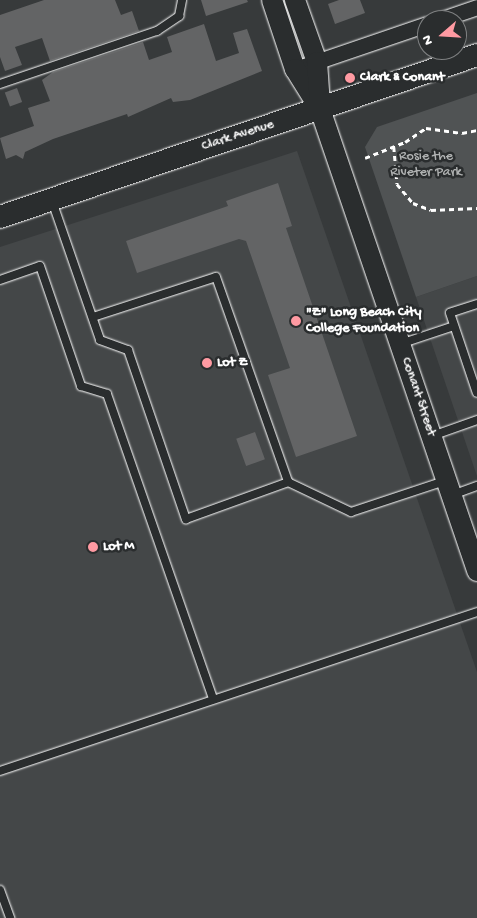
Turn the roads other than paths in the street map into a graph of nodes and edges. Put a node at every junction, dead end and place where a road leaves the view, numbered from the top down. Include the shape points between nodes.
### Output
1 (182, 0) edge
2 (272, 0) edge
3 (295, 0) edge
4 (417, 27) edge
5 (477, 55) edge
6 (316, 62) junction
7 (295, 69) junction
8 (0, 84) edge
9 (320, 109) junction
10 (52, 200) junction
11 (0, 217) edge
12 (0, 280) edge
13 (477, 304) edge
14 (92, 317) junction
15 (454, 326) junction
16 (400, 344) junction
17 (477, 393) edge
18 (477, 420) edge
19 (432, 436) junction
20 (288, 482) junction
21 (477, 486) edge
22 (449, 487) junction
23 (477, 569) edge
24 (477, 612) edge
25 (213, 699) junction
26 (0, 771) edge
27 (0, 890) edge
28 (10, 918) edge

1 - 8 lane via 179,16 157,31
2 - 7 street, Conant Street
3 - 6 street, Conant Street
4 - 6 street
5 - 9 main road, Clark Avenue
6 - 7 street
6 - 9 street, Conant Street
7 - 9 street, Conant Street
9 - 10 main road, Clark Avenue
9 - 16 street, Conant Street
10 - 11 main road, Clark Avenue
10 - 14 lane
12 - 25 lane via 40,266 82,386 107,394
13 - 15 lane via 450,314
14 - 20 lane via 100,340 128,350 186,519
14 - 20 lane via 216,277
15 - 16 lane
15 - 17 lane
16 - 19 street, Conant Street
18 - 19 lane
19 - 22 street, Conant Street
20 - 22 lane via 351,512
21 - 22 lane
22 - 23 street, Conant Street
24 - 25 lane
25 - 26 lane
27 - 28 lane

